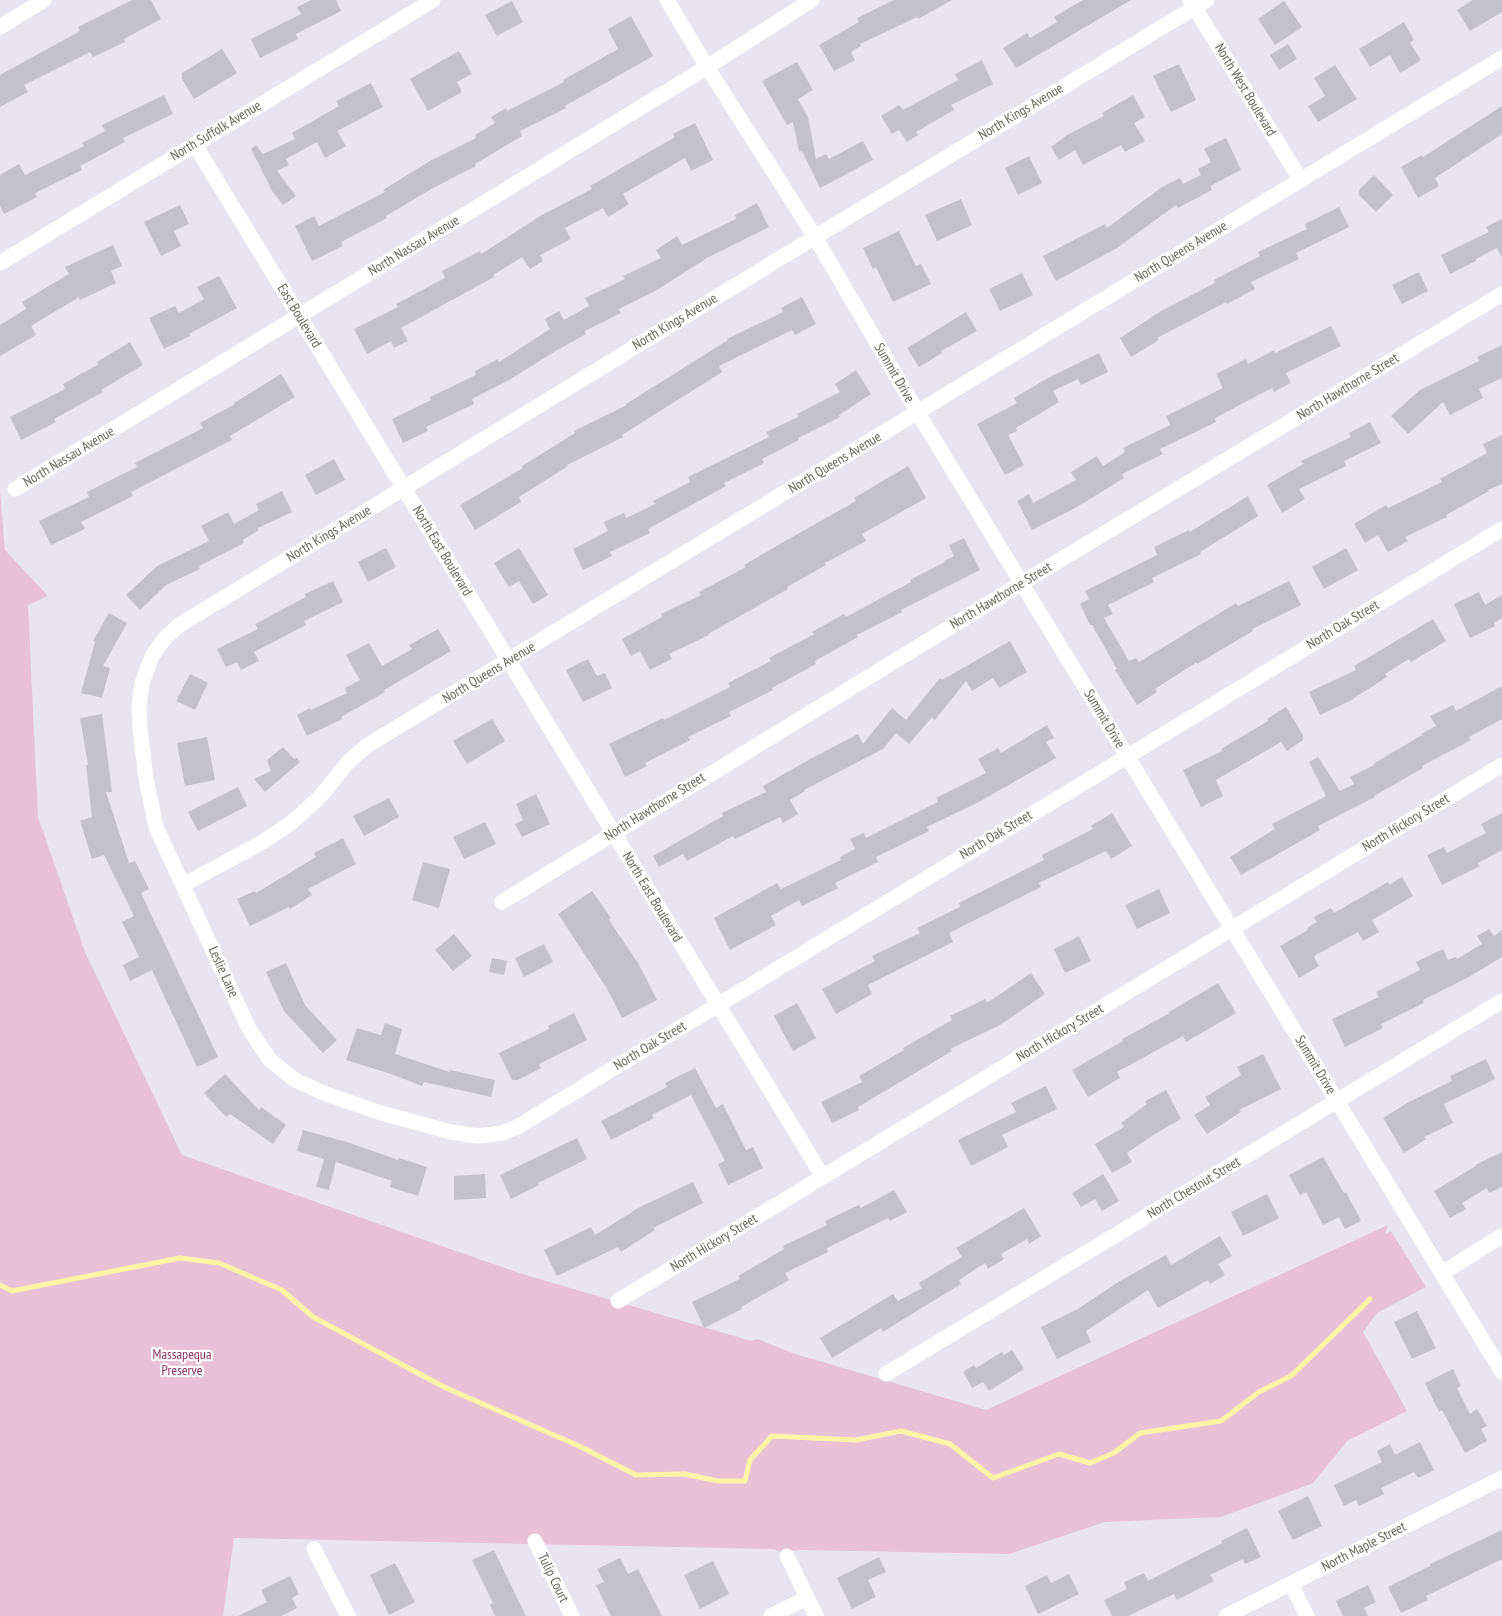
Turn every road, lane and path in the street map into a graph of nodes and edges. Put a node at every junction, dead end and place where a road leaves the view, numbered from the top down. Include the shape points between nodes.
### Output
1 (44, 0) edge
2 (433, 0) edge
3 (667, 0) edge
4 (812, 0) edge
5 (1197, 2) edge
6 (0, 27) edge
7 (1502, 58) edge
8 (707, 67) junction
9 (195, 145) junction
10 (1300, 180) junction
11 (815, 236) junction
12 (0, 263) edge
13 (1502, 294) edge
14 (299, 316) junction
15 (918, 413) junction
16 (404, 488) junction
17 (15, 489) dead end
18 (1502, 529) edge
19 (1022, 583) junction
20 (152, 656) joint
21 (508, 661) junction
22 (1127, 756) junction
23 (1502, 765) edge
24 (613, 833) junction
25 (184, 885) junction
26 (502, 902) dead end
27 (1232, 928) junction
28 (1502, 1001) edge
29 (718, 1005) junction
30 (1337, 1101) junction
31 (488, 1135) joint
32 (823, 1177) junction
33 (1502, 1236) edge
34 (1442, 1272) junction
35 (618, 1301) dead end
36 (1502, 1372) edge
37 (886, 1374) dead end
38 (1502, 1478) edge
39 (535, 1541) dead end
40 (314, 1549) dead end
41 (786, 1556) dead end
42 (1291, 1584) junction
43 (807, 1598) junction
44 (348, 1616) edge
45 (572, 1616) edge
46 (771, 1616) edge
47 (816, 1616) edge
48 (1226, 1616) edge
49 (1307, 1616) edge

1 - 6 street
2 - 9 street, North Suffolk Avenue
3 - 8 street, Summit Drive
4 - 8 street, North Nassau Avenue
5 - 10 street, North West Boulevard
5 - 11 street, North Kings Avenue
7 - 10 street, North Queens Avenue
8 - 11 street, Summit Drive
8 - 14 street, North Nassau Avenue
9 - 12 street, North Suffolk Avenue
9 - 14 street, East Boulevard
10 - 15 street, North Queens Avenue
11 - 15 street, Summit Drive
11 - 16 street, North Kings Avenue
13 - 19 street, North Hawthorne Street
14 - 16 street, East Boulevard
14 - 17 street, North Nassau Avenue
15 - 19 street, Summit Drive
15 - 21 street, North Queens Avenue
16 - 20 street, North Kings Avenue via 178,626
16 - 21 street, North East Boulevard
18 - 22 street, North Oak Street
19 - 22 street, Summit Drive
19 - 24 street, North Hawthorne Street
20 - 25 street, Leslie Lane via 142,682 139,707 146,779 156,827
21 - 24 street, North East Boulevard
21 - 25 street, North Queens Avenue via 368,745 291,823
22 - 27 street, Summit Drive
22 - 29 street, North Oak Street
23 - 27 street, North Hickory Street
24 - 26 street, North Hawthorne Street
24 - 29 street, North East Boulevard
25 - 31 street, Leslie Lane via 249,1030 270,1060 295,1080 326,1094 451,1132
27 - 30 street, Summit Drive
27 - 32 street, North Hickory Street
28 - 30 street, North Chestnut Street
29 - 31 street, North Oak Street via 517,1127
29 - 32 street, North East Boulevard
30 - 34 street, Summit Drive
30 - 37 street, North Chestnut Street
32 - 35 street, North Hickory Street
33 - 34 street
34 - 36 street, Summit Drive
38 - 42 street, North Maple Street
39 - 45 street, Tulip Court
40 - 44 street
41 - 43 street
42 - 48 street, North Maple Street
42 - 49 street
43 - 46 street
43 - 47 street

